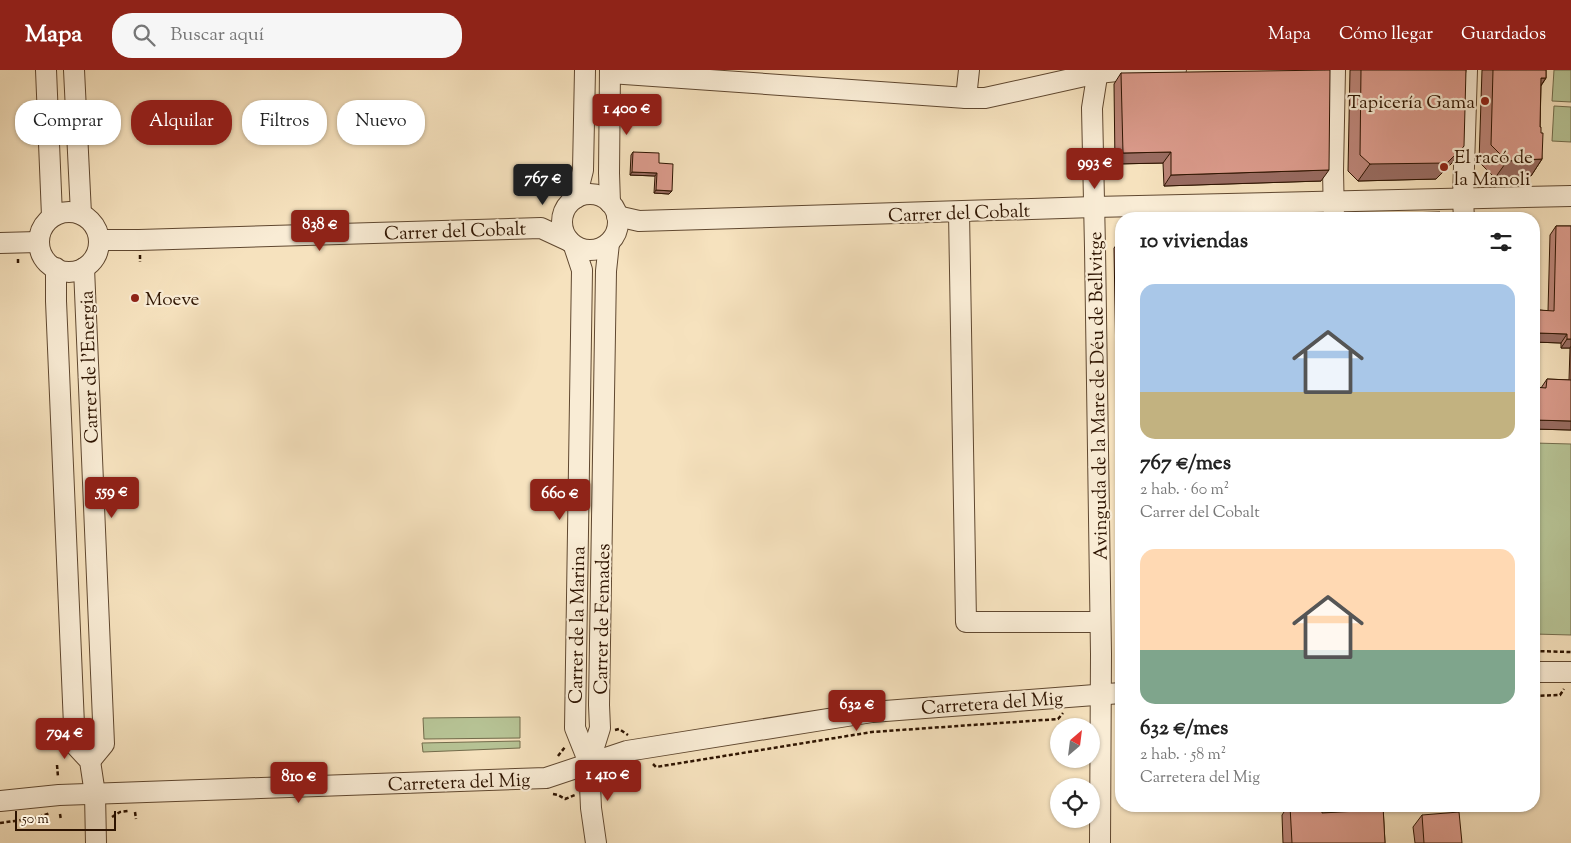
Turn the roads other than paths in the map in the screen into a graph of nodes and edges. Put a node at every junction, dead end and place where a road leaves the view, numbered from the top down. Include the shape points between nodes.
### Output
1 (46, 70) edge
2 (74, 70) edge
3 (585, 70) edge
4 (969, 70) edge
5 (1176, 70) edge
6 (1335, 70) edge
7 (1466, 70) edge
8 (1098, 71) edge
9 (610, 72) edge
10 (826, 79) edge
11 (966, 98) junction
12 (1571, 196) edge
13 (576, 198) junction
14 (1094, 207) junction
15 (1463, 209) edge
16 (614, 210) junction
17 (1334, 210) edge
18 (959, 212) junction
19 (81, 214) junction
20 (563, 214) junction
21 (52, 216) junction
22 (540, 228) junction
23 (99, 240) junction
24 (0, 242) edge
25 (38, 242) junction
26 (609, 243) junction
27 (572, 244) junction
28 (56, 268) junction
29 (84, 268) junction
30 (1100, 622) junction
31 (1540, 673) edge
32 (1569, 678) edge
33 (1115, 693) edge
34 (1101, 694) junction
35 (90, 761) junction
36 (589, 764) junction
37 (95, 794) junction
38 (0, 801) edge
39 (96, 843) edge
40 (596, 843) edge
41 (1100, 843) edge

1 - 21 street
2 - 19 street
3 - 13 street via 583,170
4 - 11 street
5 - 8 street
6 - 17 street
7 - 15 street
8 - 11 street via 984,98
8 - 14 street, Avinguda de la Mare de Déu de Bellvitge via 1092,108
9 - 10 street
9 - 16 street via 609,173
10 - 11 street
12 - 15 street, Carrer del Cobalt
13 - 16 street via 590,194 605,198
13 - 20 street
14 - 17 street, Carrer del Cobalt
14 - 18 street, Carrer del Cobalt
14 - 30 street, Avinguda de la Mare de Déu de Bellvitge
15 - 17 street, Carrer del Cobalt
16 - 18 street, Carrer del Cobalt via 639,221
16 - 26 street via 616,231
18 - 30 street via 966,622
19 - 21 street via 67,212
19 - 23 street via 94,224
20 - 22 street, Carrer del Cobalt
20 - 27 street via 562,228
21 - 25 street via 44,225
22 - 23 street, Carrer del Cobalt
22 - 27 street, Carrer del Cobalt
23 - 29 street via 94,258
24 - 25 street
25 - 28 street via 47,262
26 - 27 street via 595,250 581,249
26 - 36 street, Carrer de Femades via 600,728
27 - 36 street, Carrer de la Marina via 582,270 575,728
28 - 29 street via 69,272
28 - 35 street, Carrer de l'Energia via 74,725 76,746
29 - 35 street, Carrer de l'Energia via 104,740
30 - 34 street, Avinguda de la Mare de Déu de Bellvitge
31 - 32 street
33 - 34 street, Carretera del Mig
34 - 36 street, Carretera del Mig via 872,712 627,751
34 - 41 street, Avinguda de la Mare de Déu de Bellvitge
35 - 37 street, Carrer de l'Energia
36 - 37 street, Carretera del Mig via 546,778
36 - 40 street, Carrer de Femades via 590,808
37 - 38 street, Carretera del Mig
37 - 39 street, Carrer de l'Energia via 106,816

